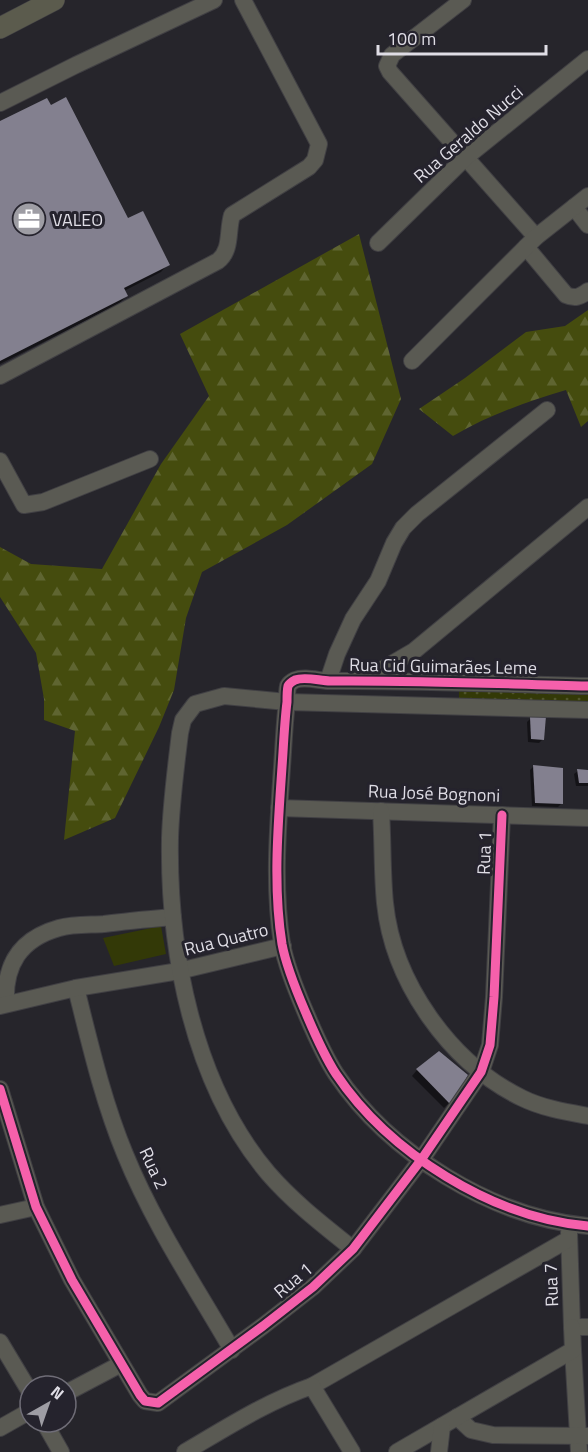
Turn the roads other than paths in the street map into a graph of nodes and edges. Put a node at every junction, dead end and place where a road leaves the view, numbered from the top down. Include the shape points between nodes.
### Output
1 (54, 0) edge
2 (214, 0) edge
3 (243, 0) edge
4 (464, 0) edge
5 (0, 28) edge
6 (588, 59) edge
7 (0, 103) edge
8 (465, 158) junction
9 (588, 196) edge
10 (574, 207) junction
11 (588, 225) edge
12 (531, 242) junction
13 (378, 243) dead end
14 (588, 291) edge
15 (412, 361) dead end
16 (0, 376) edge
17 (547, 410) dead end
18 (150, 459) dead end
19 (0, 461) edge
20 (588, 507) edge
21 (414, 651) junction
22 (365, 679) junction
23 (328, 681) junction
24 (434, 682) junction
25 (588, 686) edge
26 (287, 702) junction
27 (588, 710) edge
28 (279, 808) junction
29 (381, 811) junction
30 (502, 815) junction
31 (588, 818) edge
32 (173, 917) junction
33 (283, 946) junction
34 (179, 971) junction
35 (76, 988) junction
36 (3, 1005) edge
37 (481, 1072) junction
38 (0, 1089) edge
39 (4, 1113) edge
40 (588, 1116) edge
41 (421, 1160) junction
42 (36, 1206) junction
43 (0, 1215) edge
44 (588, 1226) edge
45 (569, 1232) junction
46 (353, 1249) junction
47 (580, 1327) edge
48 (0, 1341) edge
49 (232, 1350) junction
50 (573, 1350) junction
51 (121, 1364) junction
52 (19, 1374) edge
53 (312, 1386) junction
54 (78, 1387) edge
55 (457, 1417) junction
56 (18, 1418) edge
57 (442, 1426) junction
58 (0, 1428) edge
59 (51, 1434) edge
60 (582, 1441) edge
61 (61, 1452) edge
62 (184, 1452) edge
63 (352, 1452) edge
64 (397, 1452) edge
65 (439, 1452) edge

1 - 5 main road
2 - 7 street
3 - 16 street via 319,144 315,160 232,215 228,249 218,261
4 - 8 street via 392,55 387,66
6 - 8 street, Rua Geraldo Nucci
8 - 12 street
8 - 13 street, Rua Geraldo Nucci
9 - 10 street
10 - 11 street
10 - 12 street
12 - 14 street via 566,295 579,297
12 - 15 street
17 - 23 street via 403,528 378,581 353,619
18 - 19 street via 53,499 24,506
20 - 21 street
21 - 22 street
21 - 24 street via 411,661 419,677
22 - 23 street, Rua Cid Guimarães Leme
22 - 24 street, Rua Cid Guimarães Leme
23 - 26 street, Rua Cid Guimarães Leme via 292,681
24 - 25 street, Rua Cid Guimarães Leme
26 - 27 street
26 - 28 street
26 - 32 street via 225,696 195,704 183,720 170,837
28 - 29 street, Rua José Bognoni
28 - 33 street via 278,899
29 - 30 street, Rua José Bognoni
29 - 37 street via 385,904 397,957 439,1031
30 - 31 street, Rua José Bognoni
30 - 37 street, Rua 1 via 490,1046
32 - 34 street
32 - 36 street via 61,928 41,935 17,956 9,970
33 - 34 street, Rua Quatro
33 - 41 street via 299,997 336,1074 388,1134
34 - 35 street, Rua Quatro
34 - 46 street via 193,1026 217,1090 237,1129 268,1172 309,1215
35 - 36 street, Rua Quatro
35 - 49 street, Rua 2 via 99,1078 125,1155 156,1218
37 - 40 street via 522,1098
37 - 41 street, Rua 1
38 - 39 street, Rua 1
39 - 42 street, Rua 1
41 - 45 street via 463,1188
41 - 46 street, Rua 1
42 - 43 street
42 - 51 street, Rua 1
44 - 45 street
45 - 47 street, Rua 7
45 - 53 street
46 - 49 street, Rua 1 via 313,1287
47 - 50 street, Rua 7
48 - 52 street
49 - 51 street, Rua 1 via 158,1403 146,1401 140,1395
50 - 55 street
50 - 60 street, Rua 7
51 - 54 street
53 - 62 street via 283,1396
53 - 63 street
55 - 57 street
55 - 60 street via 471,1430 493,1436
56 - 58 street
57 - 64 street
57 - 65 street
59 - 61 street

